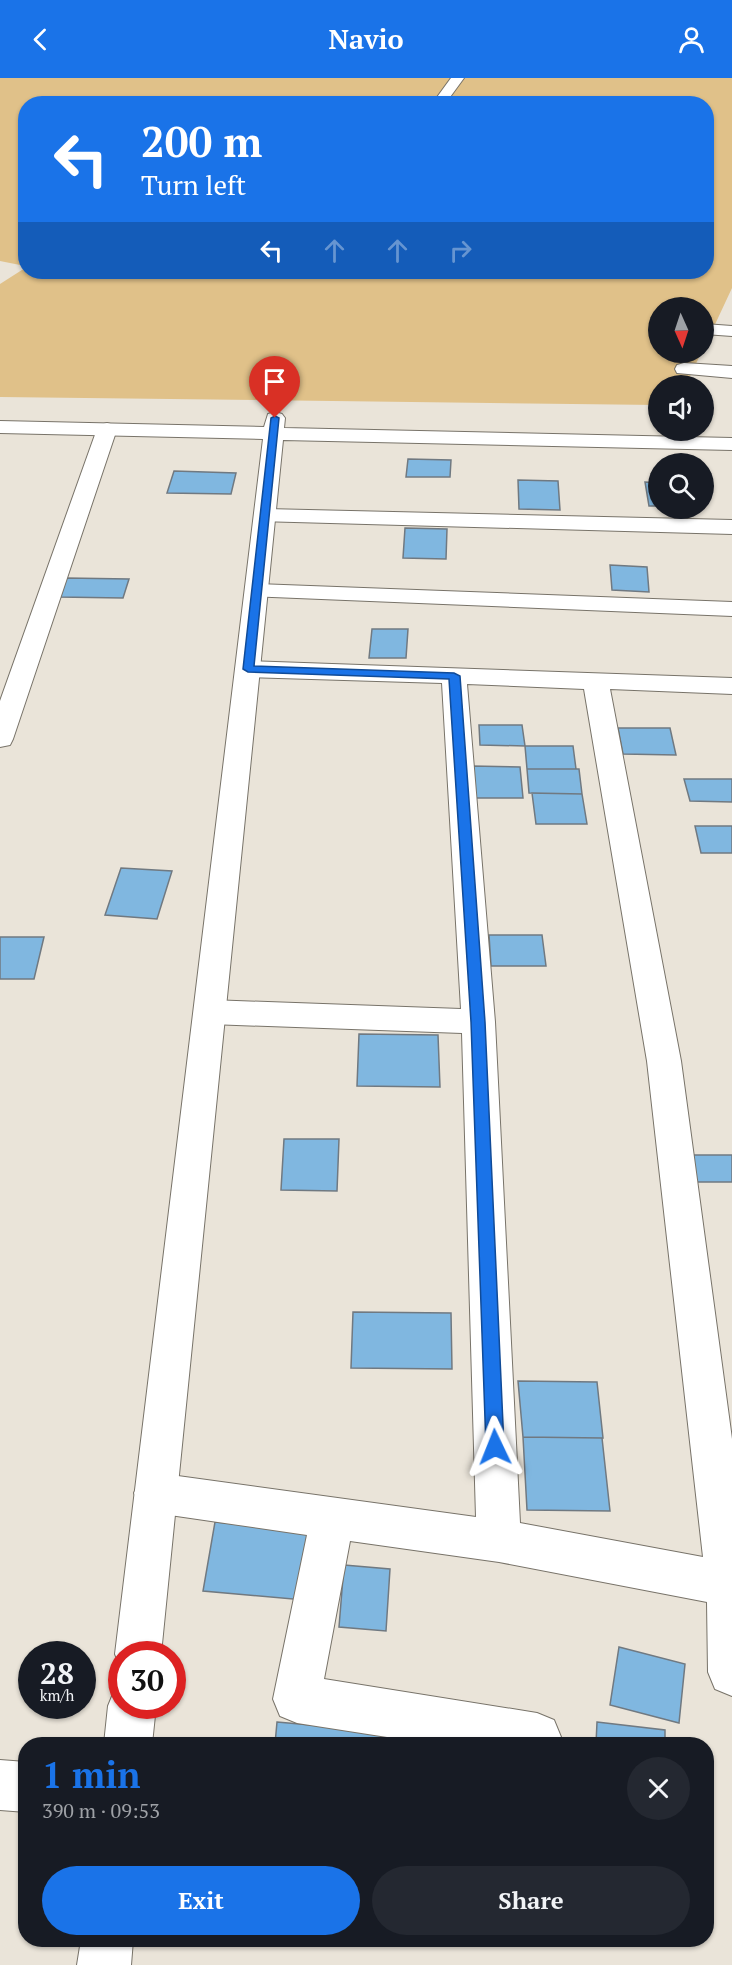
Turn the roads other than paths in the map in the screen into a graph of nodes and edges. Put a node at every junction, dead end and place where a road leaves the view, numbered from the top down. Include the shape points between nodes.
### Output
1 (458, 78) edge
2 (444, 96) edge
3 (714, 330) edge
4 (732, 331) edge
5 (684, 369) dead end
6 (732, 372) edge
7 (0, 412) edge
8 (274, 426) junction
9 (0, 427) edge
10 (648, 428) edge
11 (107, 429) junction
12 (714, 429) edge
13 (732, 430) edge
14 (732, 444) edge
15 (266, 516) junction
16 (732, 527) edge
17 (257, 591) junction
18 (732, 609) edge
19 (248, 669) junction
20 (454, 676) junction
21 (596, 681) junction
22 (9, 682) edge
23 (732, 686) edge
24 (0, 739) edge
25 (210, 1012) junction
26 (478, 1022) junction
27 (156, 1493) junction
28 (332, 1518) junction
29 (499, 1541) junction
30 (730, 1584) edge
31 (139, 1641) edge
32 (732, 1672) edge
33 (131, 1719) edge
34 (129, 1737) edge
35 (537, 1737) dead end
36 (0, 1785) edge
37 (18, 1786) edge
38 (106, 1947) edge
39 (104, 1965) edge

1 - 2 street
3 - 4 street
5 - 6 street
7 - 8 street
8 - 10 street
8 - 11 street
8 - 14 street
8 - 15 street
9 - 11 street
11 - 22 street
12 - 13 street
15 - 16 street
15 - 17 street
17 - 18 street
17 - 19 street
19 - 20 street
19 - 25 street
20 - 21 street
20 - 26 street
21 - 23 street
21 - 30 street via 664,1061
22 - 24 street
25 - 26 street
25 - 27 street
26 - 29 street
27 - 28 street
27 - 31 street
28 - 29 street
28 - 35 street via 297,1698
29 - 30 street
30 - 32 street
33 - 34 street
36 - 37 street
38 - 39 street

